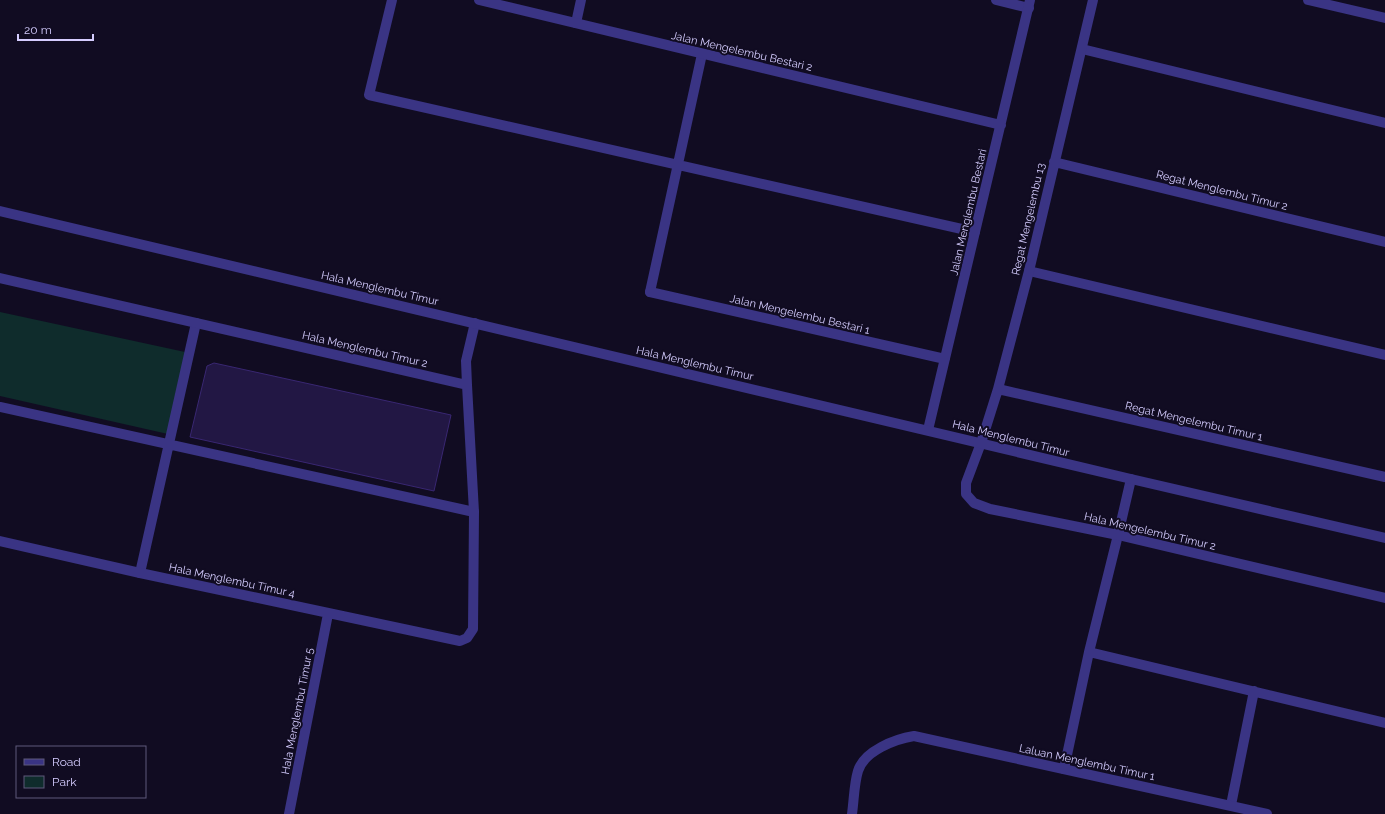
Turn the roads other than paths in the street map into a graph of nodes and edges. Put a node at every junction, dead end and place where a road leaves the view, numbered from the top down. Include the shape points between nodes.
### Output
1 (392, 0) edge
2 (478, 0) edge
3 (581, 0) edge
4 (996, 0) edge
5 (1093, 0) edge
6 (1308, 0) edge
7 (1030, 4) edge
8 (1385, 18) edge
9 (576, 23) junction
10 (1082, 49) junction
11 (702, 54) junction
12 (1385, 122) edge
13 (1001, 124) junction
14 (1054, 162) junction
15 (678, 165) junction
16 (0, 211) edge
17 (975, 232) junction
18 (1385, 242) edge
19 (1029, 271) junction
20 (0, 278) edge
21 (196, 323) junction
22 (475, 323) junction
23 (1385, 355) edge
24 (945, 359) junction
25 (467, 385) junction
26 (998, 389) junction
27 (0, 406) edge
28 (928, 430) junction
29 (981, 443) junction
30 (169, 444) junction
31 (1385, 477) edge
32 (1131, 479) junction
33 (474, 512) junction
34 (1118, 535) junction
35 (1385, 538) edge
36 (0, 541) edge
37 (140, 573) junction
38 (1385, 598) edge
39 (328, 614) junction
40 (1089, 652) junction
41 (1254, 691) junction
42 (1385, 723) edge
43 (1064, 769) junction
44 (1231, 805) junction
45 (289, 814) edge
46 (852, 814) edge
47 (1267, 814) edge

1 - 15 street via 369,95
2 - 9 street, Jalan Mengelembu Bestari 2
3 - 9 street
4 - 7 street
5 - 10 street, Regat Mengelembu 13
6 - 8 street
7 - 13 street, Jalan Menglembu Bestari
9 - 11 street, Jalan Mengelembu Bestari 2
10 - 12 street
10 - 14 street, Regat Mengelembu 13
11 - 13 street, Jalan Mengelembu Bestari 2
11 - 15 street
13 - 17 street, Jalan Menglembu Bestari
14 - 18 street, Regat Menglembu Timur 2
14 - 19 street, Regat Mengelembu 13
15 - 17 street
15 - 24 street, Jalan Mengelembu Bestari 1 via 650,292
16 - 22 street, Hala Menglembu Timur
17 - 24 street, Jalan Menglembu Bestari
19 - 23 street
19 - 26 street, Regat Mengelembu 13
20 - 21 street, Hala Menglembu Timur 2
21 - 25 street, Hala Menglembu Timur 2
21 - 30 street
22 - 25 street via 466,361
22 - 28 street, Hala Menglembu Timur
24 - 28 street, Jalan Menglembu Bestari
25 - 33 street
26 - 29 street, Regat Mengelembu 13
26 - 31 street, Regat Mengelembu Timur 1
27 - 30 street
28 - 29 street, Hala Menglembu Timur
29 - 32 street, Hala Menglembu Timur
29 - 34 street, Hala Mengelembu Timur 2 via 966,483 966,494 974,503 990,509
30 - 33 street
30 - 37 street
32 - 34 street
32 - 35 street, Hala Menglembu Timur
33 - 39 street, Hala Menglembu Timur 4 via 473,629 467,638 460,641
34 - 38 street, Hala Mengelembu Timur 2
34 - 40 street
36 - 37 street, Hala Menglembu Timur 4
37 - 39 street, Hala Menglembu Timur 4
39 - 45 street, Hala Menglembu Timur 5
40 - 41 street
40 - 43 street
41 - 42 street
41 - 44 street
43 - 44 street, Laluan Menglembu Timur 1
43 - 46 street, Laluan Menglembu Timur 1 via 914,736 902,738 883,746 867,757 858,770
44 - 47 street, Laluan Menglembu Timur 1

